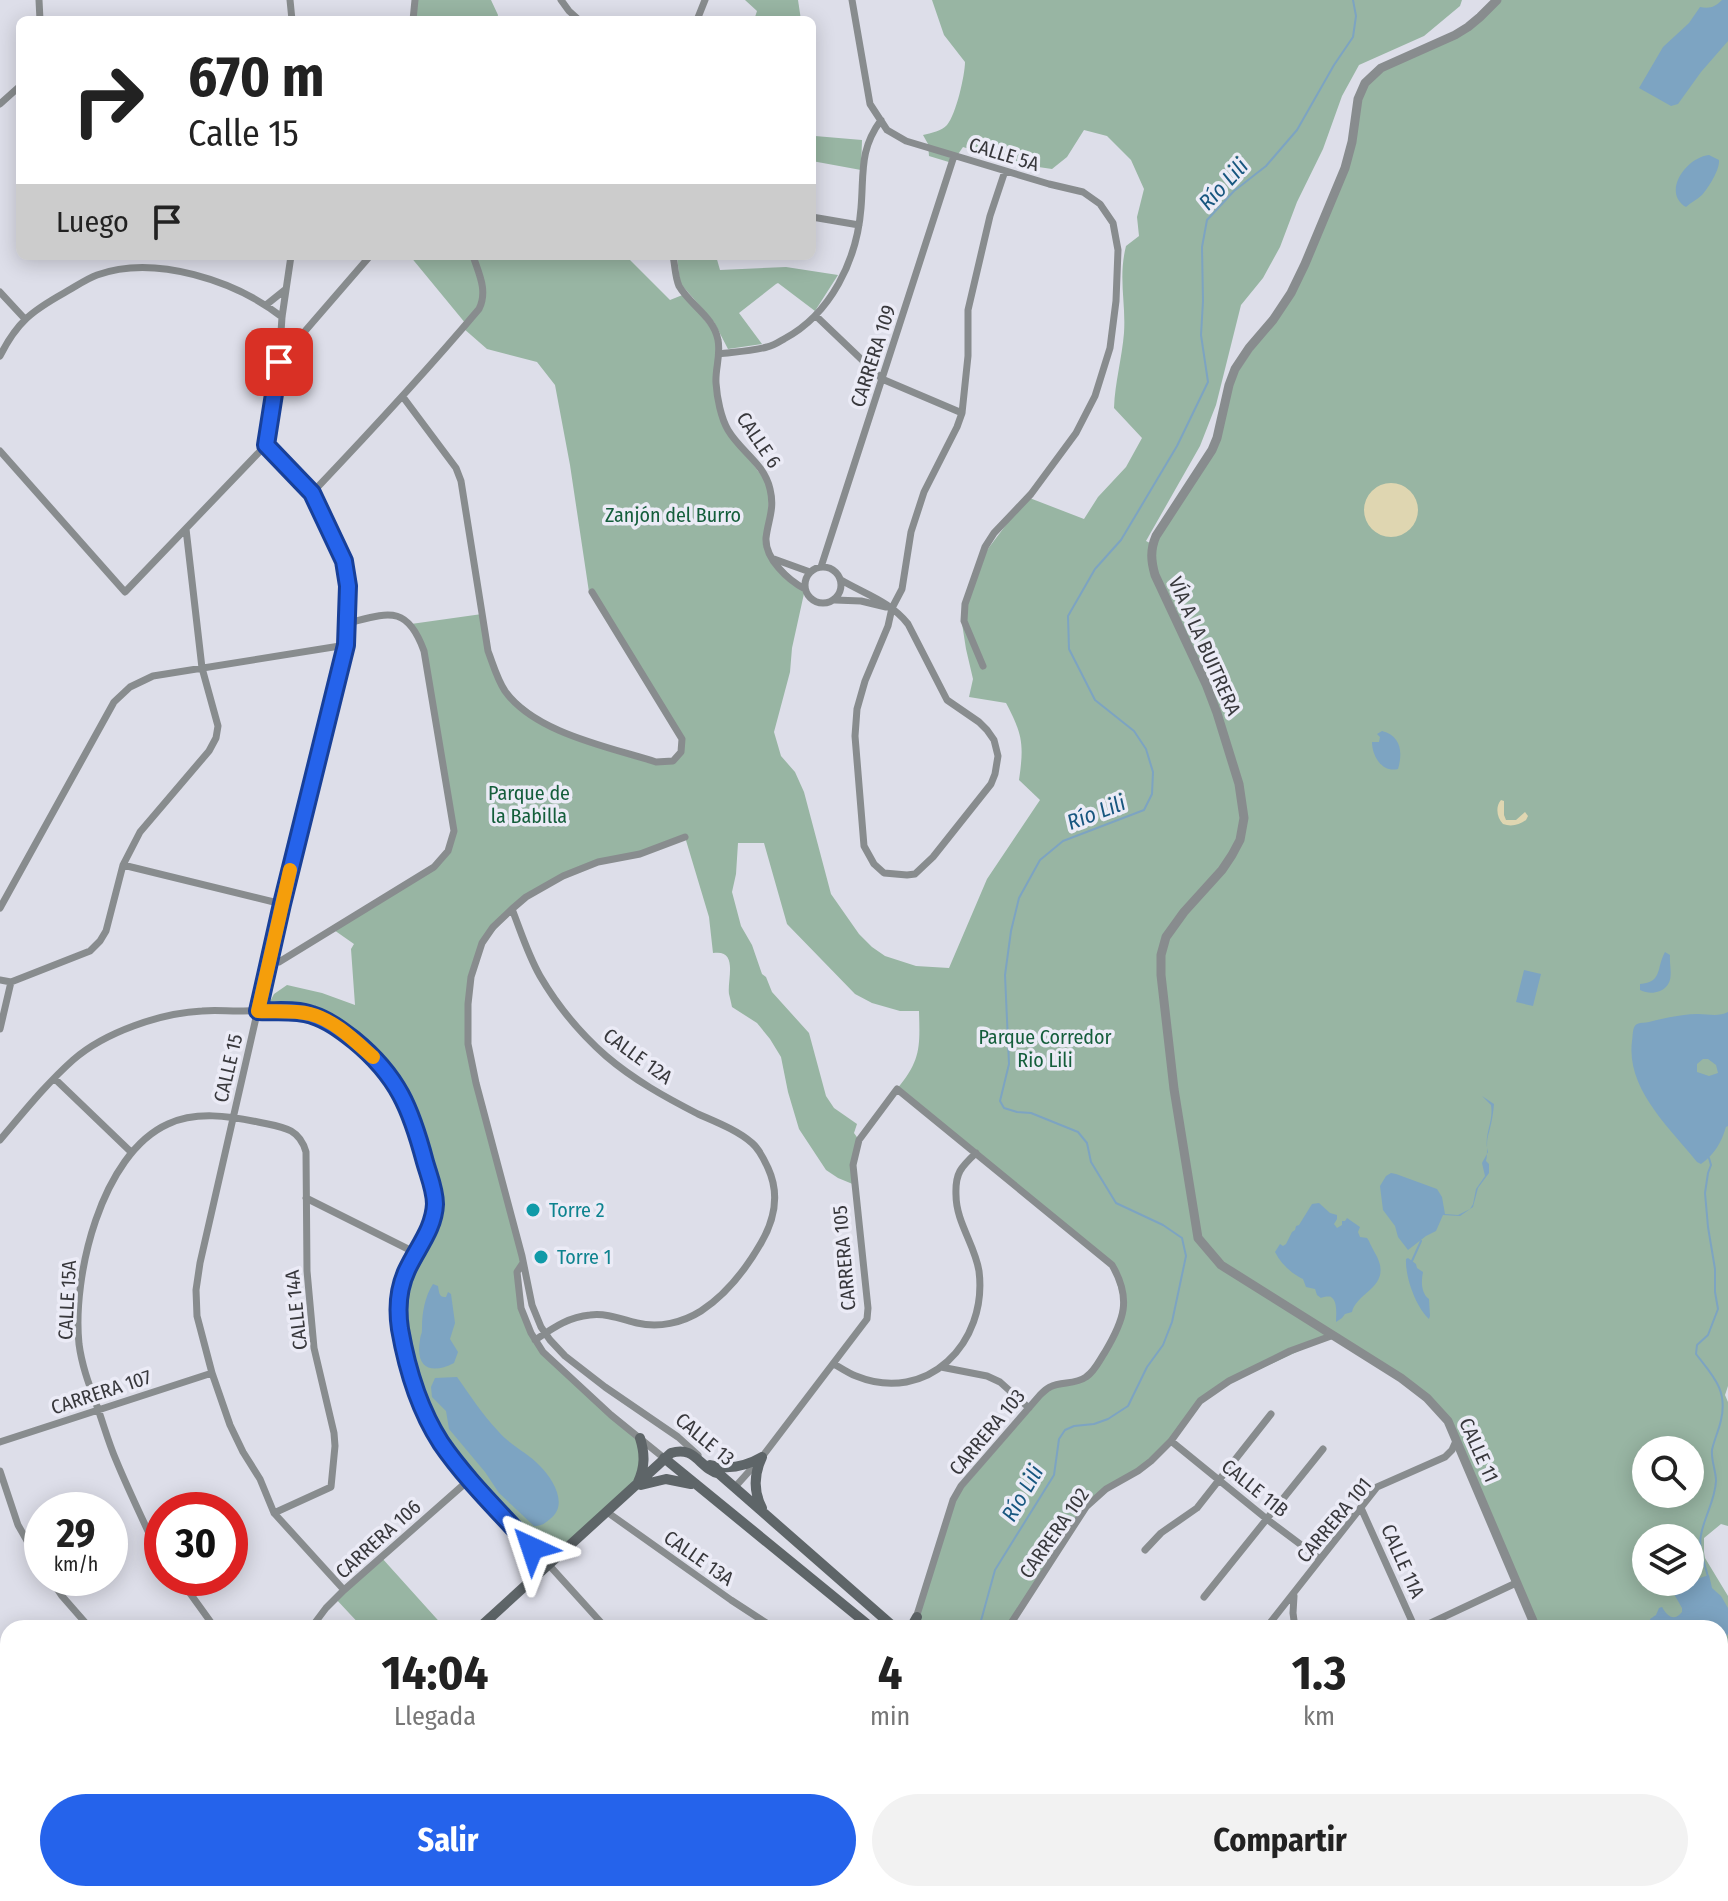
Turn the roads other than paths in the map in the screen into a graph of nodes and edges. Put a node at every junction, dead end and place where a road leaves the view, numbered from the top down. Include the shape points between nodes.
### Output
1 (561, 0) edge
2 (852, 0) edge
3 (1497, 0) edge
4 (575, 16) edge
5 (16, 90) edge
6 (0, 104) edge
7 (881, 120) junction
8 (954, 156) junction
9 (1005, 171) junction
10 (816, 218) edge
11 (859, 225) junction
12 (290, 260) edge
13 (367, 260) edge
14 (474, 260) edge
15 (674, 260) edge
16 (286, 289) junction
17 (0, 292) edge
18 (266, 305) junction
19 (816, 316) junction
20 (282, 317) junction
21 (24, 318) junction
22 (719, 354) junction
23 (0, 356) edge
24 (279, 362) junction
25 (882, 379) junction
26 (403, 397) junction
27 (962, 413) junction
28 (266, 445) junction
29 (0, 451) edge
30 (312, 493) junction
31 (186, 529) junction
32 (773, 559) junction
33 (821, 567) junction
34 (810, 572) junction
35 (841, 580) junction
36 (805, 589) junction
37 (592, 592) dead end
38 (833, 600) junction
39 (892, 608) junction
40 (348, 623) junction
41 (346, 645) junction
42 (983, 666) dead end
43 (202, 668) junction
44 (685, 837) dead end
45 (123, 865) junction
46 (282, 904) junction
47 (0, 908) edge
48 (512, 909) junction
49 (269, 962) junction
50 (0, 980) edge
51 (11, 982) junction
52 (258, 1011) junction
53 (0, 1029) edge
54 (55, 1079) junction
55 (233, 1117) junction
56 (0, 1140) edge
57 (131, 1152) junction
58 (976, 1153) junction
59 (306, 1198) junction
60 (416, 1253) junction
61 (523, 1263) junction
62 (545, 1333) junction
63 (1331, 1336) junction
64 (535, 1340) junction
65 (834, 1364) junction
66 (941, 1367) junction
67 (212, 1373) junction
68 (1029, 1408) junction
69 (98, 1409) junction
70 (1271, 1414) dead end
71 (640, 1438) junction
72 (1171, 1441) junction
73 (1456, 1441) junction
74 (0, 1442) edge
75 (1323, 1449) dead end
76 (762, 1457) junction
77 (1445, 1457) junction
78 (664, 1458) junction
79 (1465, 1461) junction
80 (710, 1465) junction
81 (0, 1471) edge
82 (720, 1474) junction
83 (470, 1479) junction
84 (1219, 1480) junction
85 (697, 1486) junction
86 (635, 1487) junction
87 (735, 1487) junction
88 (716, 1499) junction
89 (1361, 1508) junction
90 (607, 1512) junction
91 (274, 1513) junction
92 (768, 1516) junction
93 (1268, 1520) junction
94 (144, 1522) edge
95 (24, 1536) edge
96 (1145, 1550) dead end
97 (1320, 1559) junction
98 (548, 1566) junction
99 (1516, 1583) junction
100 (344, 1590) junction
101 (1296, 1590) junction
102 (62, 1596) edge
103 (192, 1596) edge
104 (1204, 1597) dead end
105 (83, 1620) edge
106 (209, 1620) edge
107 (317, 1620) edge
108 (488, 1620) edge
109 (599, 1620) edge
110 (762, 1620) edge
111 (862, 1620) edge
112 (886, 1620) edge
113 (916, 1620) edge
114 (1013, 1620) edge
115 (1272, 1620) edge
116 (1294, 1620) edge
117 (1414, 1620) edge
118 (1435, 1620) edge
119 (1532, 1620) edge

1 - 4 street
2 - 7 street via 868,98
3 - 63 street, VÍA A LA BUITRERA via 1468,27 1381,68 1365,83 1345,168 1305,264 1273,320 1235,369 1212,450 1160,529 1151,553 1155,575 1217,713 1244,818 1232,855 1166,937 1161,955 1196,1231 1221,1265
5 - 6 street
7 - 8 street, CALLE 5A via 906,141
7 - 11 street via 865,148
8 - 9 street, CALLE 5A
8 - 25 street, CARRERA 109
9 - 27 street via 968,310
9 - 42 street, CALLE 5A via 1083,192 1100,204 1113,223 1118,250 1116,301 1110,348 1076,433 985,547 964,621
10 - 11 street
11 - 19 street via 839,283
12 - 16 street
13 - 24 street
14 - 26 street via 484,292 479,309
15 - 22 street, CALLE 6 via 679,286 710,323
16 - 18 street
16 - 20 street
17 - 21 street
18 - 20 street
18 - 21 street via 194,274 142,267 97,275
19 - 22 street via 769,347
19 - 25 street
20 - 24 street
21 - 23 street
22 - 32 street, CALLE 6 via 716,383 728,430 760,466 770,487 766,540
24 - 28 street
25 - 27 street
25 - 33 street, CARRERA 109
26 - 30 street
26 - 37 street via 461,481 488,651 506,692 553,729 656,762 673,761 682,739
27 - 39 street via 924,492 902,589
28 - 30 street, CALLE 15
28 - 31 street
29 - 31 street via 125,592
30 - 40 street, CALLE 15 via 344,561
31 - 43 street
32 - 34 street
32 - 36 street via 786,577
33 - 34 street
33 - 35 street via 834,569
34 - 36 street
35 - 38 street
35 - 39 street
36 - 38 street via 816,602
38 - 39 street
39 - 39 street via 865,681 855,736 864,846 884,873 907,875 933,857 991,784 998,756 987,730 947,700 908,624
40 - 41 street, CALLE 15
40 - 49 street via 397,615 419,637 454,831 448,851 434,867 279,962
41 - 43 street
41 - 46 street, CALLE 15
43 - 45 street via 218,726 216,738 140,832
43 - 47 street via 153,676 114,702
44 - 48 street via 563,876
45 - 46 street
45 - 51 street via 100,941 90,951
46 - 49 street, CALLE 15
48 - 61 street, CALLE 13 via 482,943 471,977 468,1044
48 - 62 street, CALLE 12A via 540,976 587,1038 629,1075 753,1144 772,1176 776,1196 755,1254 731,1286 701,1311 652,1325 590,1315
49 - 52 street, CALLE 15
50 - 51 street
51 - 53 street
52 - 54 street via 199,1011 128,1028 87,1050
52 - 55 street, CALLE 15
52 - 60 street via 321,1018 356,1042 392,1079 415,1124 435,1203
54 - 56 street
54 - 57 street
55 - 57 street, CALLE 15A via 168,1124
55 - 59 street, CALLE 14A via 297,1135 306,1152
55 - 67 street, CALLE 15 via 196,1290
57 - 69 street, CALLE 15A via 98,1213 79,1298 79,1344
58 - 65 street, CARRERA 105 via 897,1089 865,1130 853,1165 867,1319
58 - 66 street via 959,1169 955,1193 979,1270 977,1318
58 - 68 street, CARRERA 103 via 1112,1265 1124,1293 1120,1321 1095,1369 1075,1382 1051,1386
59 - 60 street
59 - 91 street, CALLE 14A via 314,1348 334,1433 331,1487
60 - 83 street via 403,1281 398,1311 410,1374 431,1426
61 - 62 street, CALLE 13 via 532,1305
61 - 64 street, CALLE 13 via 517,1272 518,1288
62 - 64 street
62 - 80 street, CALLE 13 via 565,1356
63 - 72 street, CARRERA 102 via 1213,1391
63 - 73 street, CALLE 11 via 1427,1398 1448,1421
64 - 71 street, CALLE 13 via 551,1361
65 - 66 street via 856,1376 901,1382
65 - 76 street, CARRERA 105
66 - 68 street via 1000,1382
67 - 69 street, CARRERA 107
67 - 91 street, CALLE 15 via 230,1425
68 - 113 street, CARRERA 103 via 953,1500
69 - 74 street, CARRERA 107
69 - 94 street, CALLE 15A
70 - 84 street
71 - 78 street, CALLE 13
71 - 86 main road via 643,1468
72 - 84 street, CALLE 11B
72 - 114 street, CARRERA 102 via 1151,1461 1093,1499
73 - 77 street
73 - 79 street, CALLE 11
75 - 93 street
76 - 80 main road via 730,1468
76 - 87 street, CARRERA 105
76 - 92 main road via 755,1485
77 - 79 street
77 - 89 street, CARRERA 101 via 1377,1487
78 - 82 main road via 685,1451
78 - 85 main road, CALLE 13
78 - 86 main road
79 - 99 street, CALLE 11
80 - 82 main road, CALLE 13
81 - 95 street
82 - 87 main road, CALLE 13
83 - 98 street
83 - 100 street, CARRERA 106
84 - 93 street, CALLE 11B
84 - 96 street via 1197,1508
85 - 86 main road via 666,1479
85 - 88 main road, CALLE 13
86 - 90 main road
87 - 88 main road
87 - 92 main road, CALLE 13
88 - 111 main road, CALLE 13
89 - 97 street, CARRERA 101
89 - 117 street, CALLE 11A
90 - 98 main road
90 - 110 street, CALLE 13A
91 - 100 street, CALLE 15
92 - 112 main road, CALLE 13
93 - 97 street, CALLE 11B
93 - 104 street
97 - 101 street, CARRERA 101
98 - 108 main road
98 - 109 street
99 - 118 street
99 - 119 street, CALLE 11
100 - 107 street, CARRERA 106
101 - 115 street, CARRERA 101
101 - 116 street
102 - 105 street
103 - 106 street

